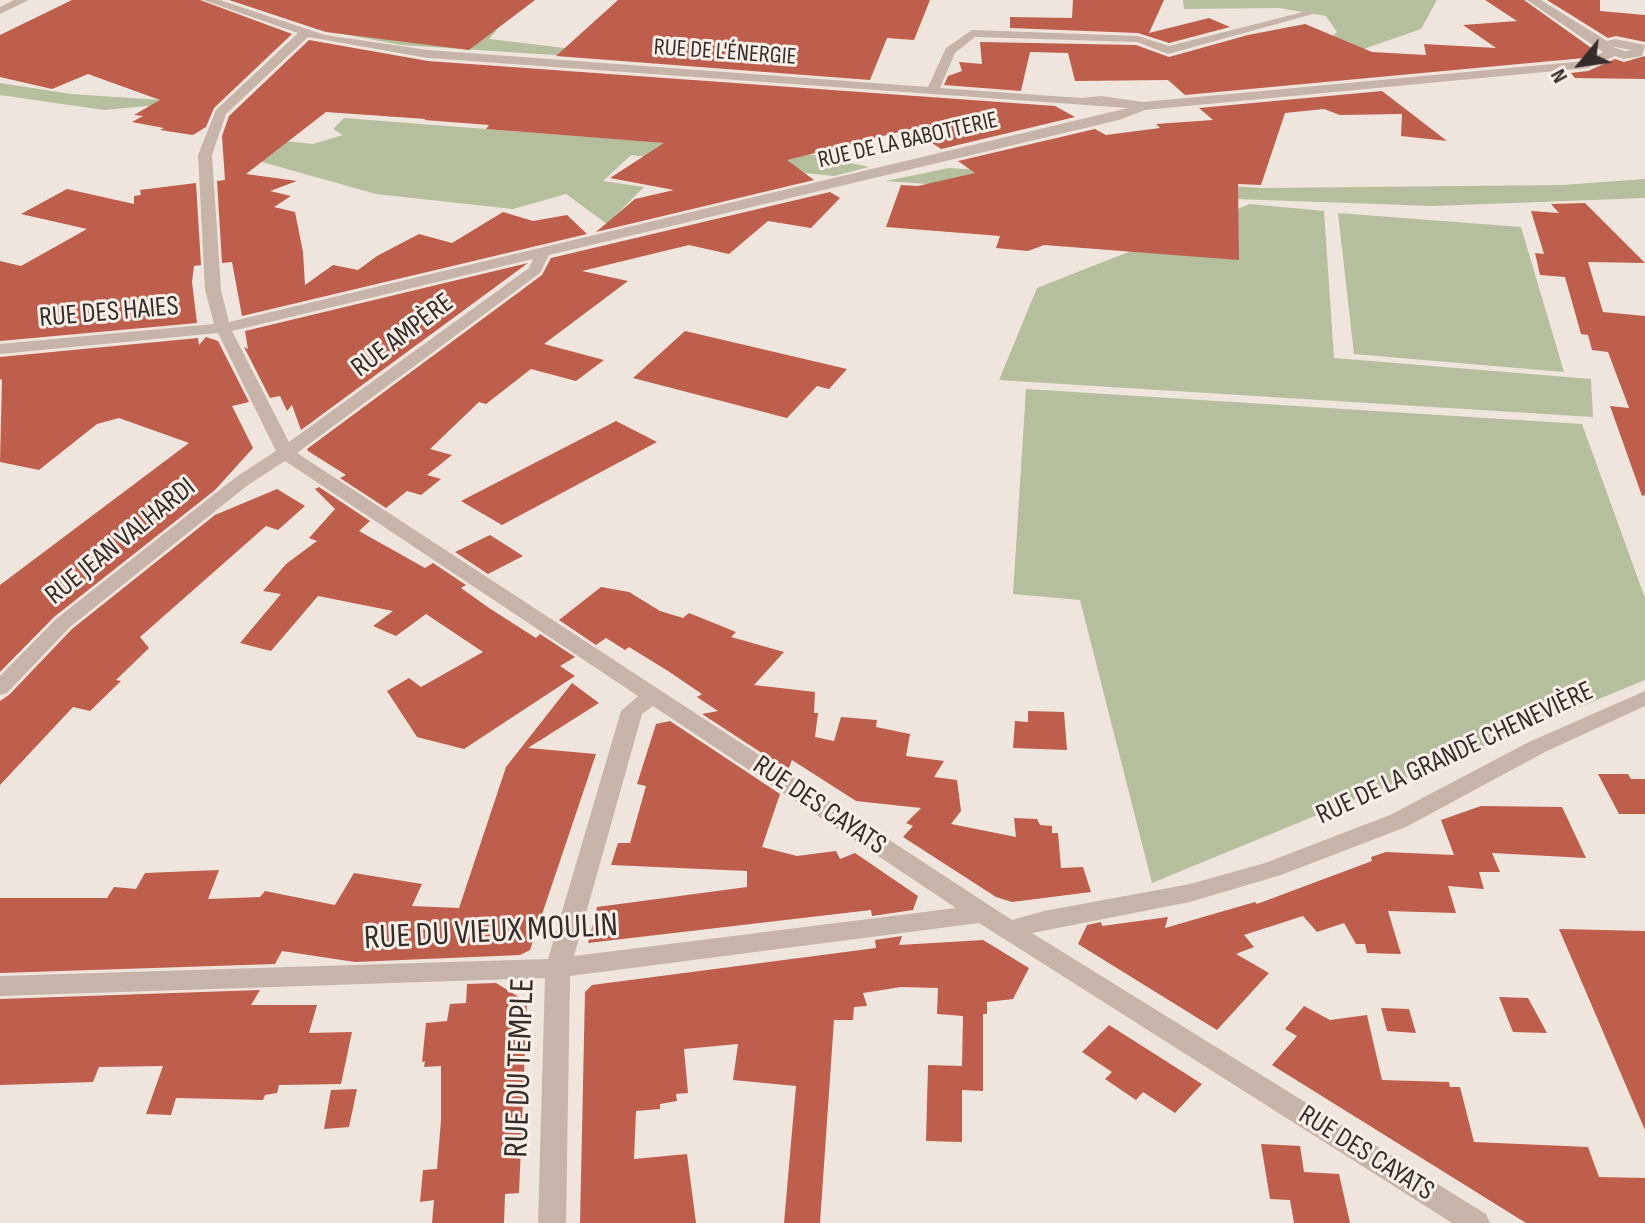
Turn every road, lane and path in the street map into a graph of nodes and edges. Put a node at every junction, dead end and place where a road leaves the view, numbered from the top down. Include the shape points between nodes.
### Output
1 (23, 0) edge
2 (209, 0) edge
3 (1533, 0) edge
4 (0, 11) edge
5 (1307, 14) dead end
6 (305, 33) junction
7 (1608, 49) junction
8 (1641, 49) edge
9 (933, 90) junction
10 (1082, 102) junction
11 (1143, 106) junction
12 (1105, 119) junction
13 (543, 253) junction
14 (223, 328) junction
15 (0, 349) edge
16 (286, 453) junction
17 (0, 688) edge
18 (653, 695) junction
19 (1645, 698) edge
20 (983, 914) junction
21 (1010, 930) junction
22 (558, 968) junction
23 (0, 986) edge
24 (552, 1223) edge
25 (1476, 1223) edge

1 - 4 street
2 - 6 street, RUE DE L'ÉNERGIE
3 - 7 street
5 - 9 street via 1168,50 1138,39 972,33 950,51
6 - 9 street, RUE DE L'ÉNERGIE via 449,56
6 - 14 street, RUE DES CAYATS via 220,113 210,135 205,155 209,250
7 - 8 street, RUE DE LA BABOTTERIE via 1635,55
7 - 11 street, RUE DE LA BABOTTERIE via 1587,64
9 - 10 street, RUE DE L'ÉNERGIE
10 - 11 street, RUE DE L'ÉNERGIE
10 - 12 street
11 - 12 street, RUE DE LA BABOTTERIE
12 - 13 street, RUE DE LA BABOTTERIE
13 - 14 street, RUE DE LA BABOTTERIE
13 - 16 street, RUE AMPÈRE via 535,270
14 - 15 street, RUE DES HAIES
14 - 16 street, RUE DES CAYATS
16 - 17 street, RUE JEAN VALHARDI via 242,481 63,623
16 - 18 street, RUE DES CAYATS
18 - 20 street, RUE DES CAYATS
18 - 22 street, RUE DU TEMPLE via 632,711
19 - 21 street, RUE DE LA GRANDE CHENEVIÈRE via 1537,747 1398,821 1273,869 1190,893
20 - 21 street, RUE DES CAYATS
20 - 22 street, RUE DU VIEUX MOULIN
21 - 25 street, RUE DES CAYATS
22 - 23 street, RUE DU VIEUX MOULIN
22 - 24 street, RUE DU TEMPLE

